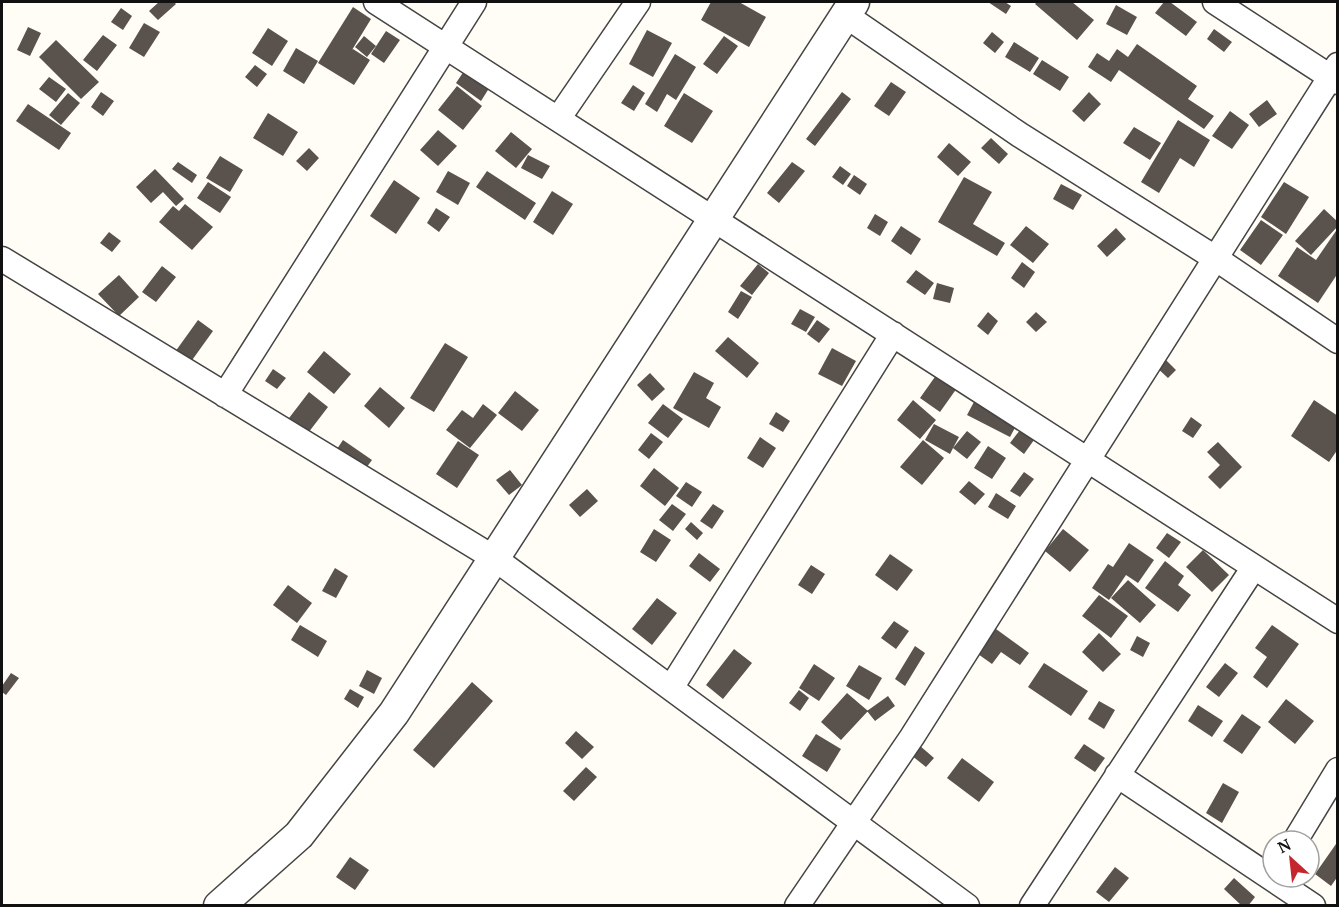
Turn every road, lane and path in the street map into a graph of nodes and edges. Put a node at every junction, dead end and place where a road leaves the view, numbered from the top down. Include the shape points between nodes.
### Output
1 (376, 2) edge
2 (474, 2) edge
3 (638, 2) edge
4 (1215, 2) edge
5 (850, 8) edge
6 (446, 46) junction
7 (1335, 75) edge
8 (558, 118) junction
9 (713, 219) junction
10 (1215, 258) junction
11 (2, 259) edge
12 (893, 334) junction
13 (1338, 341) edge
14 (225, 395) junction
15 (1087, 459) junction
16 (494, 558) junction
17 (1254, 567) junction
18 (1338, 621) edge
19 (671, 688) junction
20 (1338, 770) edge
21 (1117, 775) junction
22 (855, 822) junction
23 (1301, 829) edge
24 (1261, 869) edge
25 (1290, 889) edge
26 (219, 906) edge
27 (797, 906) edge
28 (967, 906) edge
29 (1032, 906) edge
30 (1313, 906) edge

1 - 6 street
2 - 6 street
3 - 8 street
4 - 7 street
5 - 9 street
5 - 10 street via 1020,135
6 - 8 street
6 - 14 street
7 - 10 street
8 - 9 street
9 - 12 street
9 - 16 street
10 - 13 street
10 - 15 street
11 - 14 street
12 - 15 street
12 - 19 street
14 - 16 street
15 - 17 street
15 - 22 street
16 - 19 street
16 - 26 street via 394,712 299,835
17 - 18 street
17 - 21 street
19 - 22 street
20 - 23 street
21 - 24 street
21 - 29 street
22 - 27 street
22 - 28 street
25 - 30 street

